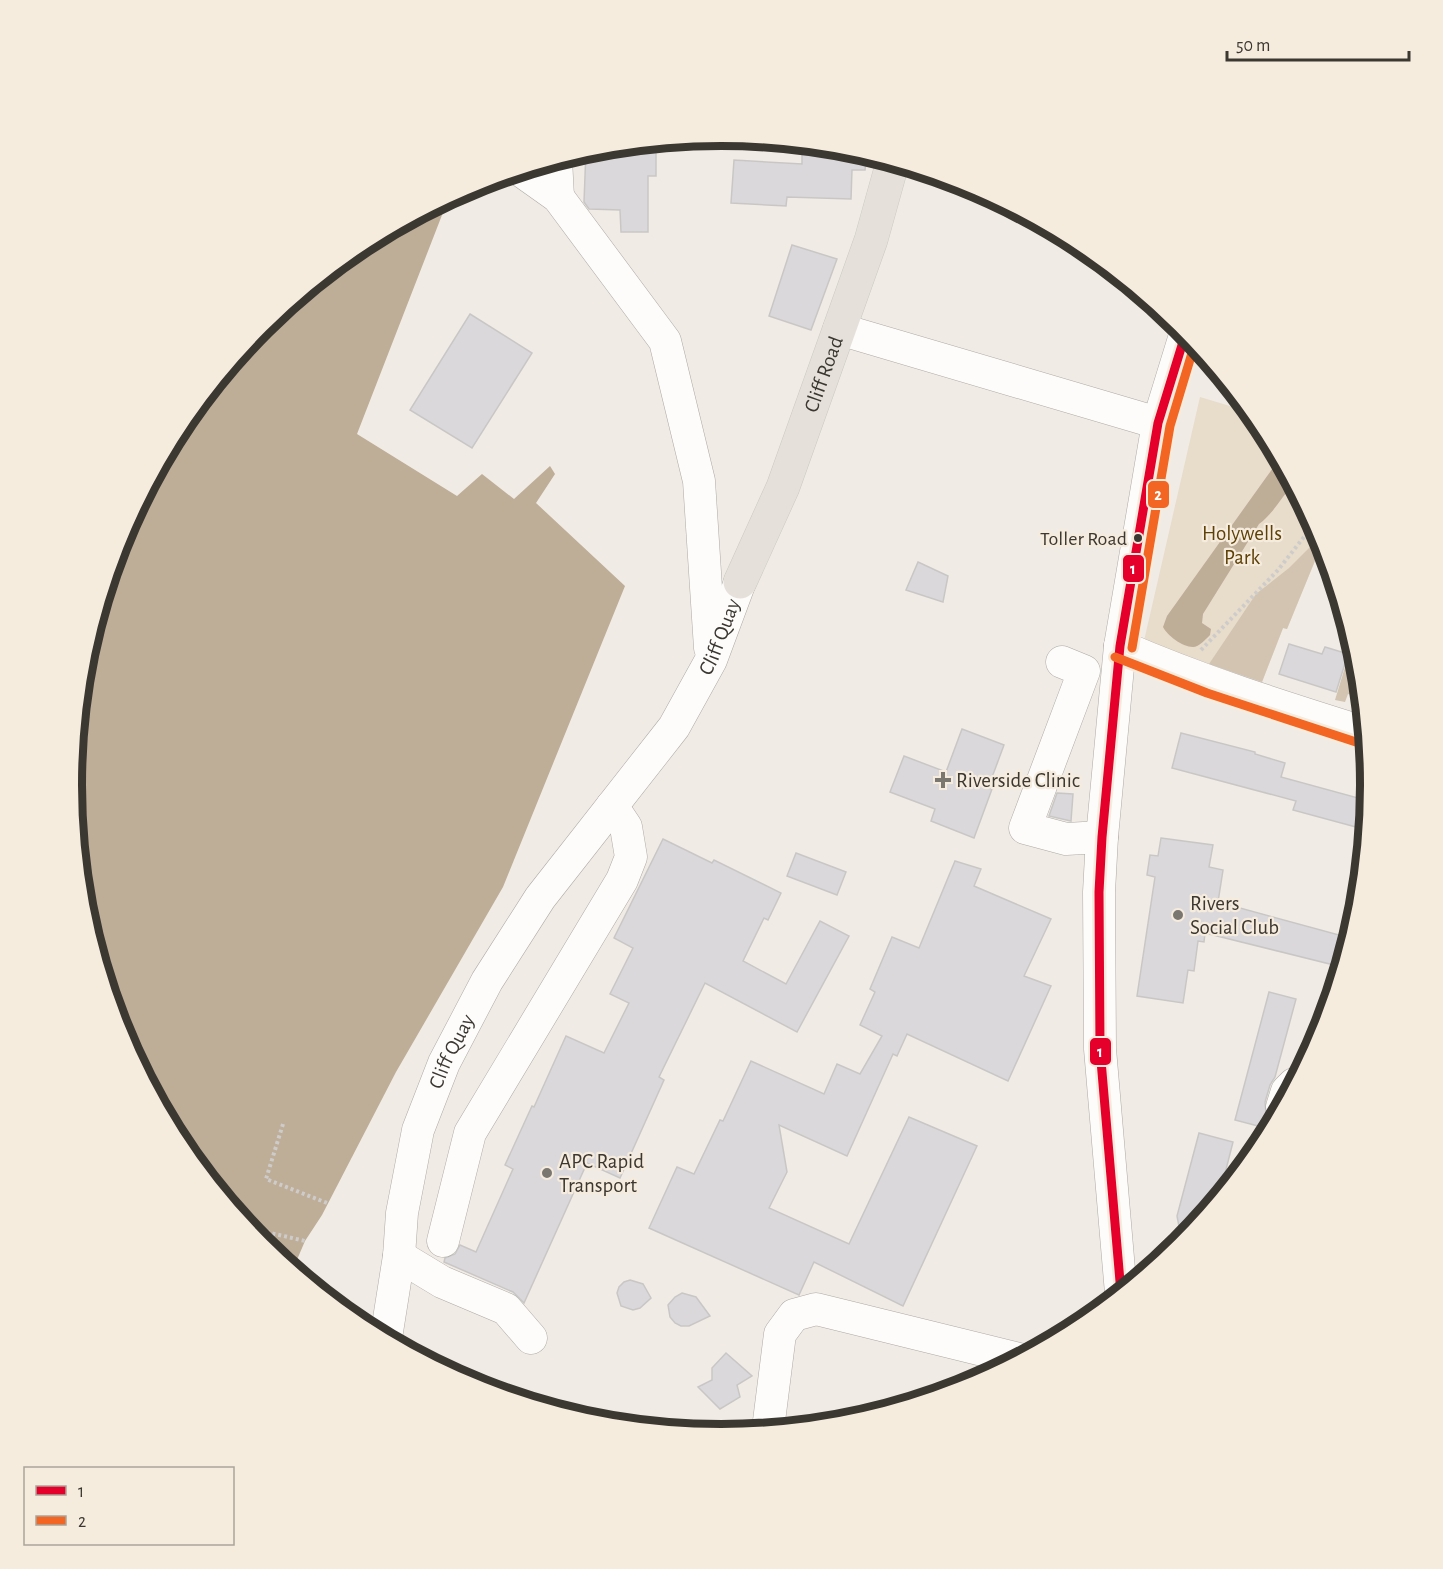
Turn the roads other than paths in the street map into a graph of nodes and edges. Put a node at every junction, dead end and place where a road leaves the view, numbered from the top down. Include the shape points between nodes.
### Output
1 (556, 167) edge
2 (891, 168) edge
3 (528, 175) edge
4 (558, 197) junction
5 (839, 329) junction
6 (1183, 343) edge
7 (1158, 423) junction
8 (740, 582) joint
9 (1120, 646) junction
10 (711, 660) junction
11 (1062, 662) dead end
12 (1358, 730) edge
13 (612, 807) junction
14 (1102, 837) junction
15 (443, 1241) dead end
16 (399, 1256) junction
17 (1120, 1283) edge
18 (387, 1329) edge
19 (531, 1338) dead end
20 (1007, 1356) edge
21 (769, 1421) edge

1 - 4 street
2 - 5 main road, Cliff Road via 871,240
3 - 4 street
4 - 10 street via 665,341 699,481
5 - 7 street
5 - 8 main road, Cliff Road via 783,487
6 - 7 street
7 - 9 street
8 - 10 street, Cliff Quay
9 - 12 street via 1180,672
9 - 14 street
10 - 13 street, Cliff Quay via 674,727
11 - 14 street via 1084,671 1026,828 1066,839
13 - 15 street via 626,827 631,856 622,880 470,1133
13 - 16 street, Cliff Quay via 534,907 487,981 444,1063 418,1130 402,1213
14 - 17 street via 1100,1049
16 - 18 street, Cliff Quay
16 - 19 street via 442,1282 506,1310
20 - 21 street via 816,1310 794,1315 780,1334

